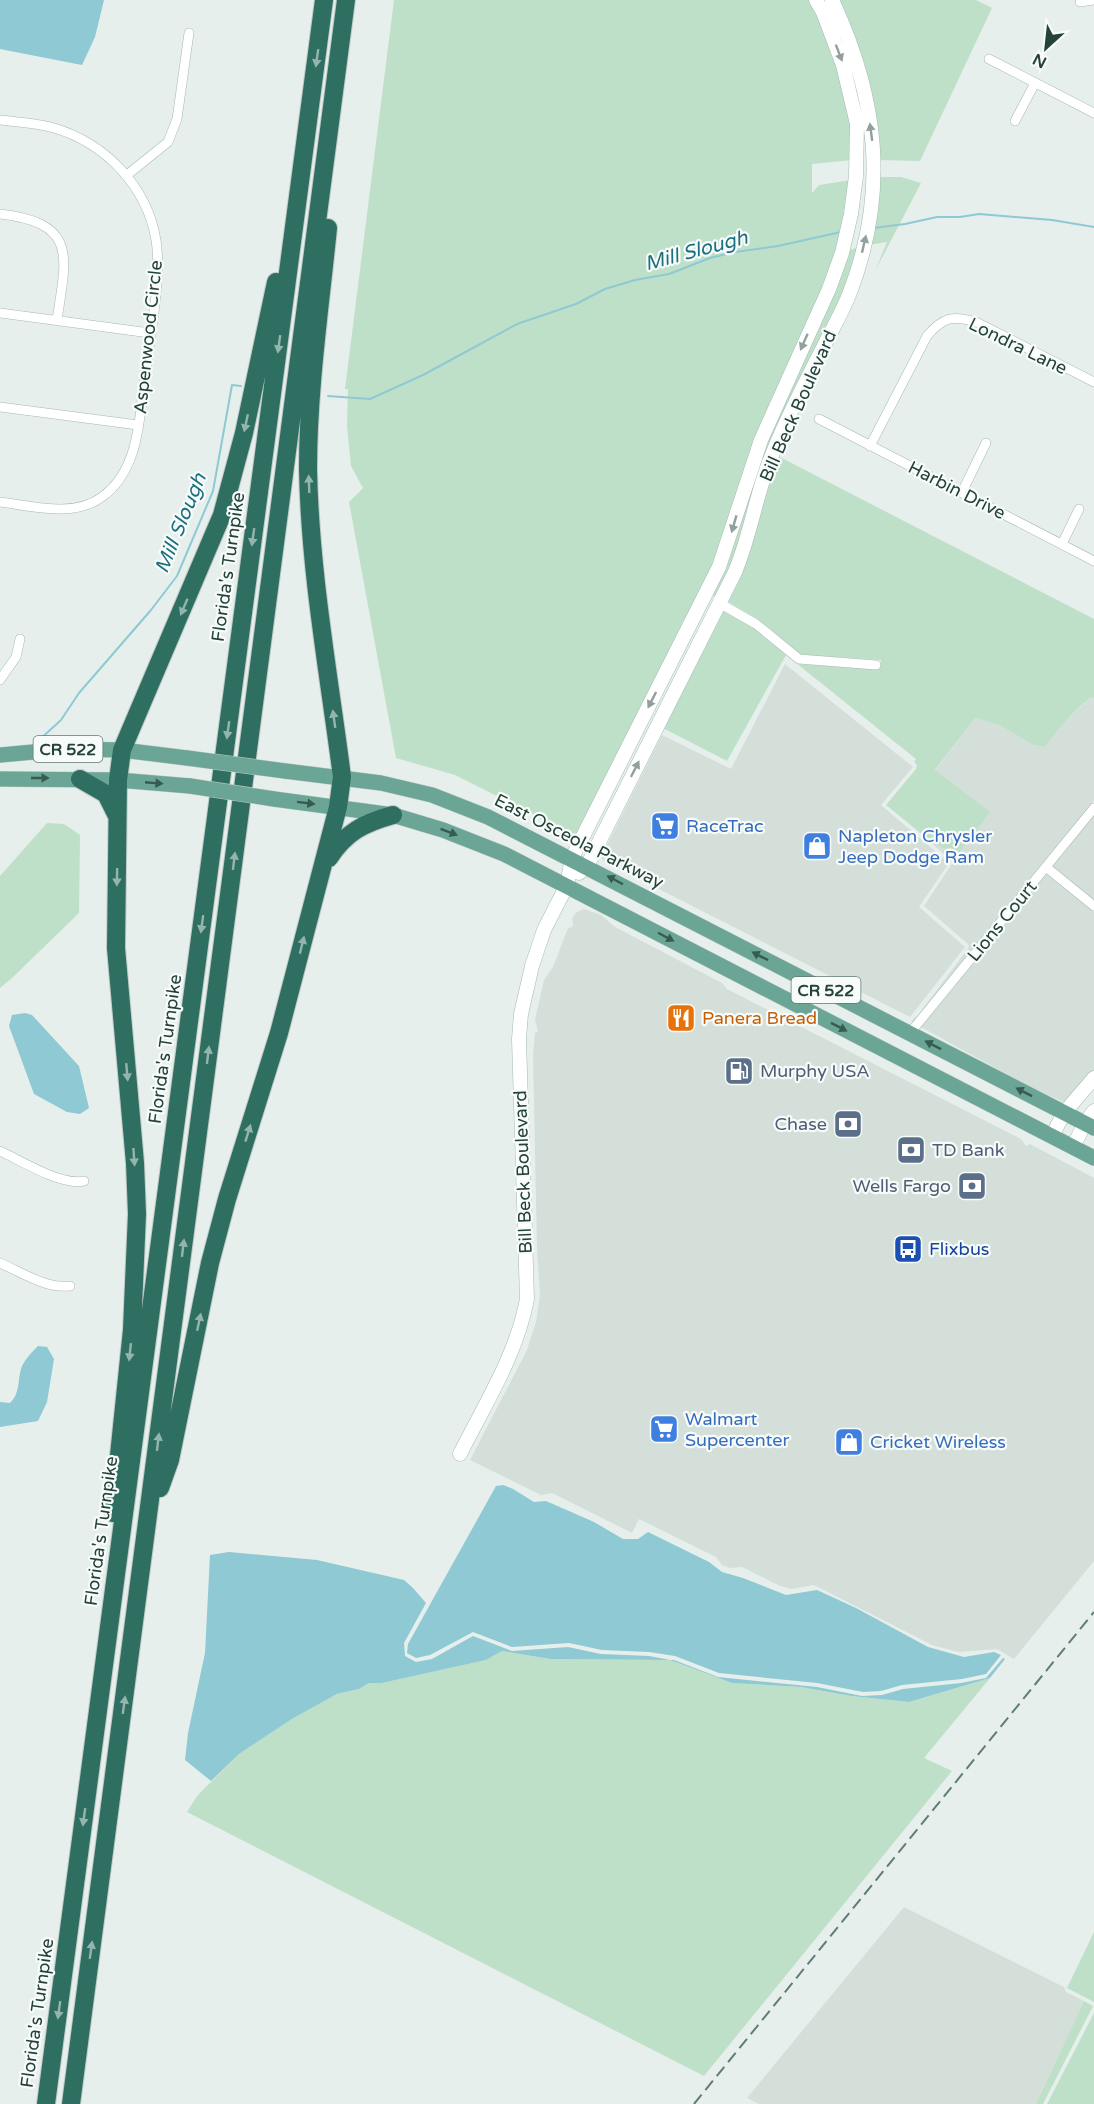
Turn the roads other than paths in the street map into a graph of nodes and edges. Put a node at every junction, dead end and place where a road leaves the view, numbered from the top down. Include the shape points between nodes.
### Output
1 (324, 0) edge
2 (348, 0) edge
3 (816, 0) edge
4 (832, 0) edge
5 (1094, 0) edge
6 (1080, 2) dead end
7 (189, 33) dead end
8 (989, 59) dead end
9 (1035, 83) junction
10 (1094, 113) edge
11 (0, 120) edge
12 (1015, 121) dead end
13 (127, 175) junction
14 (300, 182) junction
15 (0, 214) edge
16 (0, 313) edge
17 (57, 320) junction
18 (150, 333) junction
19 (1094, 382) edge
20 (0, 407) edge
21 (819, 419) dead end
22 (138, 425) junction
23 (986, 443) dead end
24 (870, 446) junction
25 (962, 492) junction
26 (0, 502) edge
27 (1079, 509) dead end
28 (1062, 544) junction
29 (1094, 561) edge
30 (705, 596) junction
31 (719, 603) junction
32 (20, 639) dead end
33 (876, 665) dead end
34 (0, 680) edge
35 (122, 750) junction
36 (0, 755) edge
37 (342, 777) junction
38 (0, 779) edge
39 (80, 779) junction
40 (118, 780) junction
41 (338, 807) junction
42 (1094, 808) edge
43 (393, 815) junction
44 (118, 819) junction
45 (572, 858) junction
46 (587, 866) junction
47 (1046, 867) junction
48 (321, 870) junction
49 (567, 885) junction
50 (1094, 906) edge
51 (910, 1034) junction
52 (1094, 1078) edge
53 (1064, 1113) junction
54 (1091, 1121) edge
55 (1052, 1136) junction
56 (1073, 1147) junction
57 (0, 1151) edge
58 (1094, 1158) edge
59 (84, 1181) dead end
60 (0, 1263) edge
61 (70, 1286) dead end
62 (460, 1454) dead end
63 (148, 1520) junction
64 (92, 1759) junction
65 (46, 2104) edge
66 (71, 2104) edge

1 -> 14 highway, Florida's Turnpike
37 -> 2 highway via 314,575 309,420
63 -> 2 highway
3 -> 30 street, Bill Beck Boulevard via 843,65 857,124 851,214 829,289 761,440 732,533
31 -> 4 street, Bill Beck Boulevard via 745,546 761,483 789,414 848,297 874,190 865,88
5 - 6 street
7 - 13 street via 177,119 168,142
8 - 9 street
9 - 10 street
9 - 12 street
11 - 13 street, Aspenwood Circle via 53,127 81,138 106,154
13 - 18 street, Aspenwood Circle via 147,208 156,240 157,273
14 -> 35 highway via 222,515
14 -> 64 highway, Florida's Turnpike
15 - 17 street via 42,224 63,248 65,262
16 - 17 street
17 - 18 street
18 - 22 street, Aspenwood Circle
19 - 24 street, Londra Lane via 976,322 960,317 946,320 927,336
20 - 22 street
21 - 24 street, Harbin Drive
22 - 26 street, Aspenwood Circle via 133,454 122,477 102,497 80,508
23 - 25 street
24 - 25 street, Harbin Drive
25 - 28 street, Harbin Drive
27 - 28 street
28 - 29 street, Harbin Drive
30 - 31 street
30 -> 45 street, Bill Beck Boulevard
31 - 33 street via 756,624 799,659
46 -> 31 street, Bill Beck Boulevard
32 - 34 street via 16,657
35 - 36 main road, East Osceola Parkway / CR 522 via 66,749
35 - 37 main road, East Osceola Parkway / CR 522, bridge
35 - 40 highway
37 - 41 highway
37 - 45 main road, East Osceola Parkway / CR 522 via 402,787 459,805
38 -> 39 main road, CR 522
39 - 40 main road, CR 522
39 - 44 highway via 106,794
40 -> 41 main road, CR 522, bridge
40 - 44 highway
41 - 43 main road, CR 522
41 - 48 highway
42 - 47 street, Lions Court
43 - 48 highway via 351,832 336,846
43 -> 49 main road, CR 522 via 504,854
44 -> 64 highway via 116,948 135,1163 136,1268
45 - 46 main road, East Osceola Parkway / CR 522
45 - 49 street, Bill Beck Boulevard
46 - 49 street, Bill Beck Boulevard
51 -> 46 main road, East Osceola Parkway / CR 522
47 - 50 street
47 - 51 street, Lions Court
63 -> 48 highway via 170,1460 227,1199 279,1033
49 -> 55 main road, CR 522
49 - 62 street, Bill Beck Boulevard via 534,957 519,1032 527,1287 523,1323
53 -> 51 main road, East Osceola Parkway / CR 522
52 - 53 street
53 - 54 main road, East Osceola Parkway / CR 522
53 - 55 street
54 - 56 street
55 - 56 main road, CR 522
56 - 58 main road, CR 522
57 - 59 street via 63,1179
60 - 61 street via 49,1284
66 -> 63 highway
64 -> 65 highway, Florida's Turnpike

